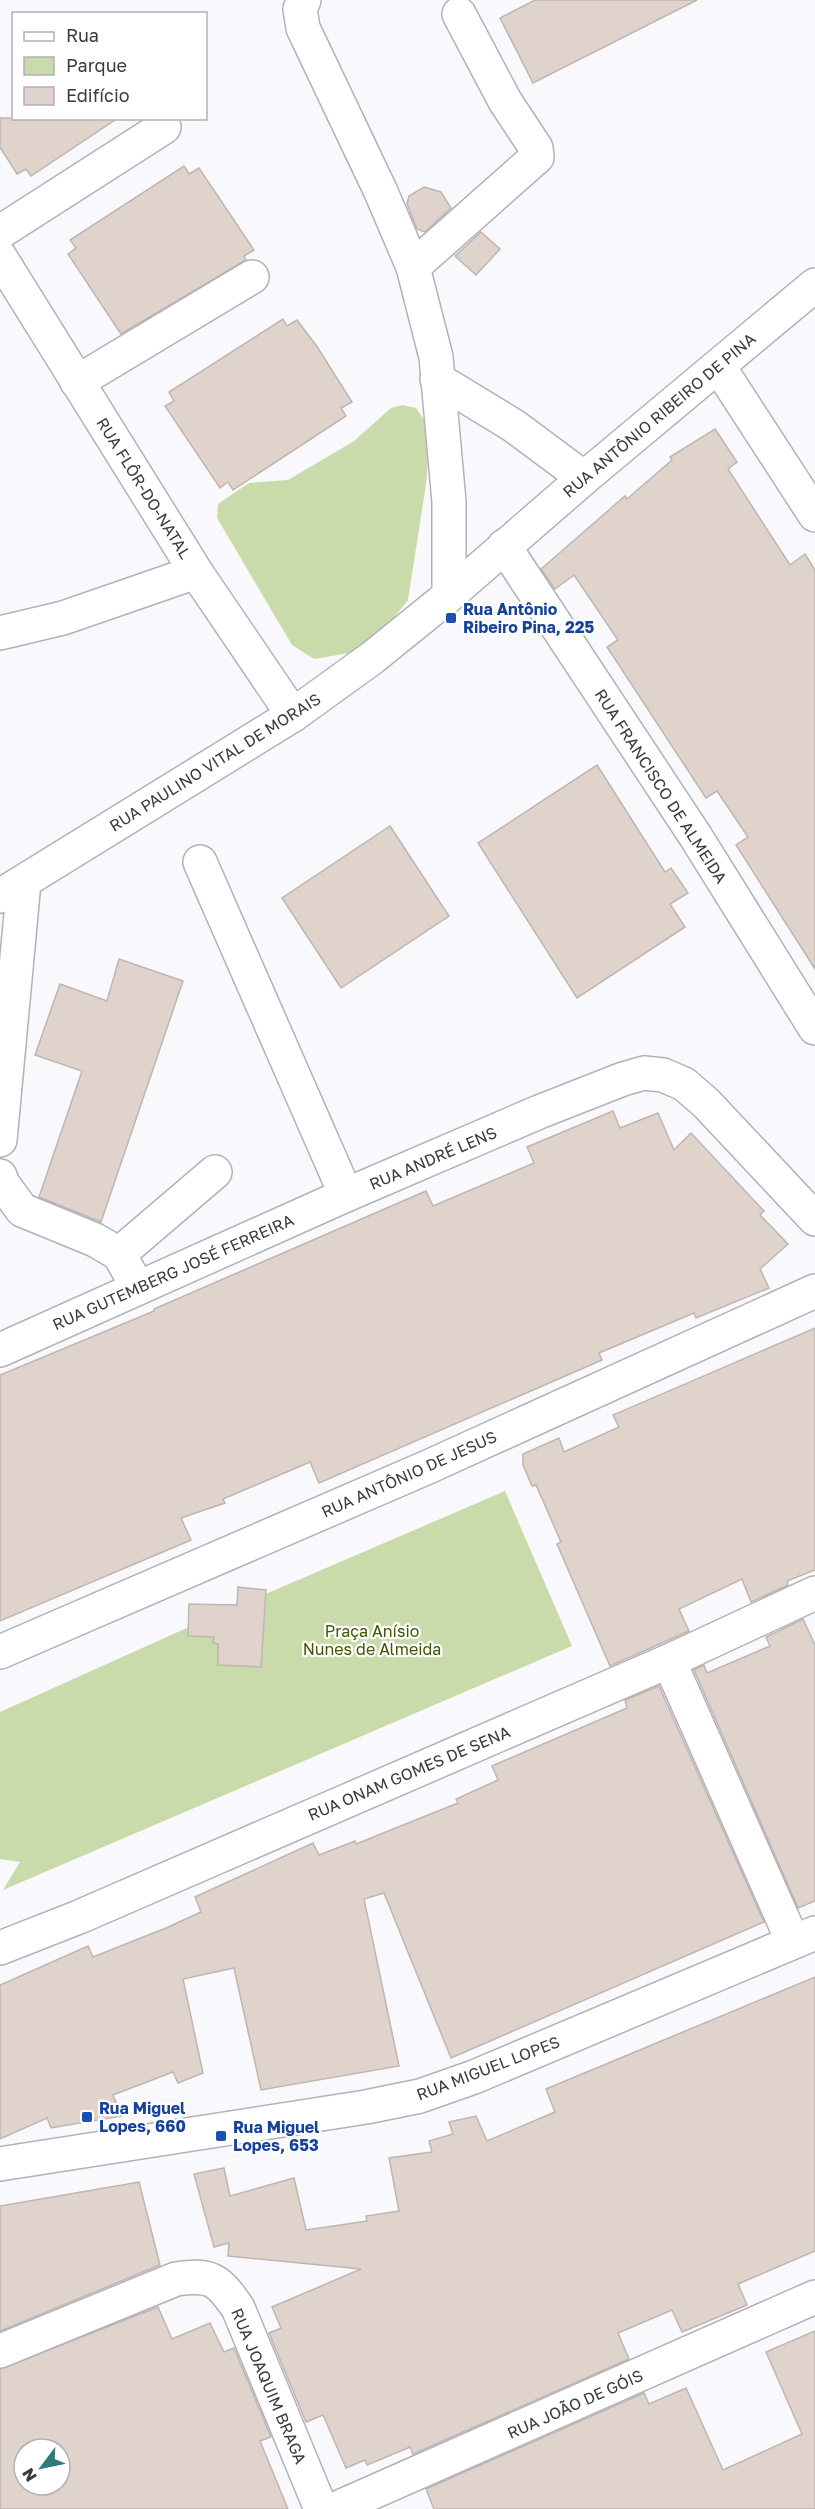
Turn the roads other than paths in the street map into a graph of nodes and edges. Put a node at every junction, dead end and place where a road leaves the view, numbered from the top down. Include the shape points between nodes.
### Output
1 (304, 0) edge
2 (459, 14) dead end
3 (164, 127) dead end
4 (0, 232) edge
5 (2, 262) edge
6 (413, 267) junction
7 (252, 277) dead end
8 (815, 285) edge
9 (802, 311) edge
10 (719, 367) junction
11 (437, 379) junction
12 (77, 382) junction
13 (584, 478) junction
14 (815, 515) edge
15 (504, 546) junction
16 (196, 572) junction
17 (448, 595) junction
18 (0, 633) edge
19 (293, 715) junction
20 (200, 862) dead end
21 (12, 889) edge
22 (815, 1028) edge
23 (0, 1140) edge
24 (215, 1172) dead end
25 (0, 1176) edge
26 (346, 1195) junction
27 (815, 1219) edge
28 (118, 1254) junction
29 (138, 1288) junction
30 (815, 1291) edge
31 (0, 1350) edge
32 (815, 1593) edge
33 (0, 1652) edge
34 (669, 1661) junction
35 (804, 1937) edge
36 (0, 1948) edge
37 (0, 2164) edge
38 (815, 2297) edge
39 (0, 2351) edge
40 (321, 2509) edge
41 (335, 2509) edge

1 - 6 street via 300,9 303,28
2 - 6 street via 505,101 536,148 537,158
3 - 4 street
5 - 12 street, RUA FLÔR-DO-NATAL
6 - 11 street via 436,357
7 - 12 street
8 - 9 street, RUA ANTÔNIO RIBEIRO DE PINA
9 - 10 street, RUA ANTÔNIO RIBEIRO DE PINA
10 - 13 street, RUA ANTÔNIO RIBEIRO DE PINA
10 - 14 street
11 - 13 street via 514,426
11 - 17 street via 449,502
12 - 16 street, RUA FLÔR-DO-NATAL
13 - 15 street, RUA ANTÔNIO RIBEIRO DE PINA
15 - 17 street, RUA PAULINO VITAL DE MORAIS
15 - 22 street, RUA FRANCISCO DE ALMEIDA via 696,837
16 - 18 street via 63,618
16 - 19 street, RUA FLÔR-DO-NATAL
17 - 19 street, RUA PAULINO VITAL DE MORAIS via 372,658
19 - 21 street, RUA PAULINO VITAL DE MORAIS
20 - 26 street
21 - 23 street
24 - 28 street
25 - 28 street via 22,1210 95,1240
26 - 27 street, RUA ANDRÉ LENS via 539,1112 644,1073 663,1075 684,1084
26 - 29 street, RUA GUTEMBERG JOSÉ FERREIRA
28 - 29 street
29 - 31 street, RUA GUTEMBERG JOSÉ FERREIRA
30 - 33 street, RUA ANTÔNIO DE JESUS via 439,1462
32 - 34 street, RUA ONAM GOMES DE SENA
34 - 35 street
34 - 36 street, RUA ONAM GOMES DE SENA
35 - 37 street, RUA MIGUEL LOPES via 474,2077 420,2096 366,2108
38 - 41 street, RUA JOÃO DE GÓIS
39 - 40 street, RUA JOAQUIM BRAGA via 176,2279 200,2276 222,2285 238,2308

